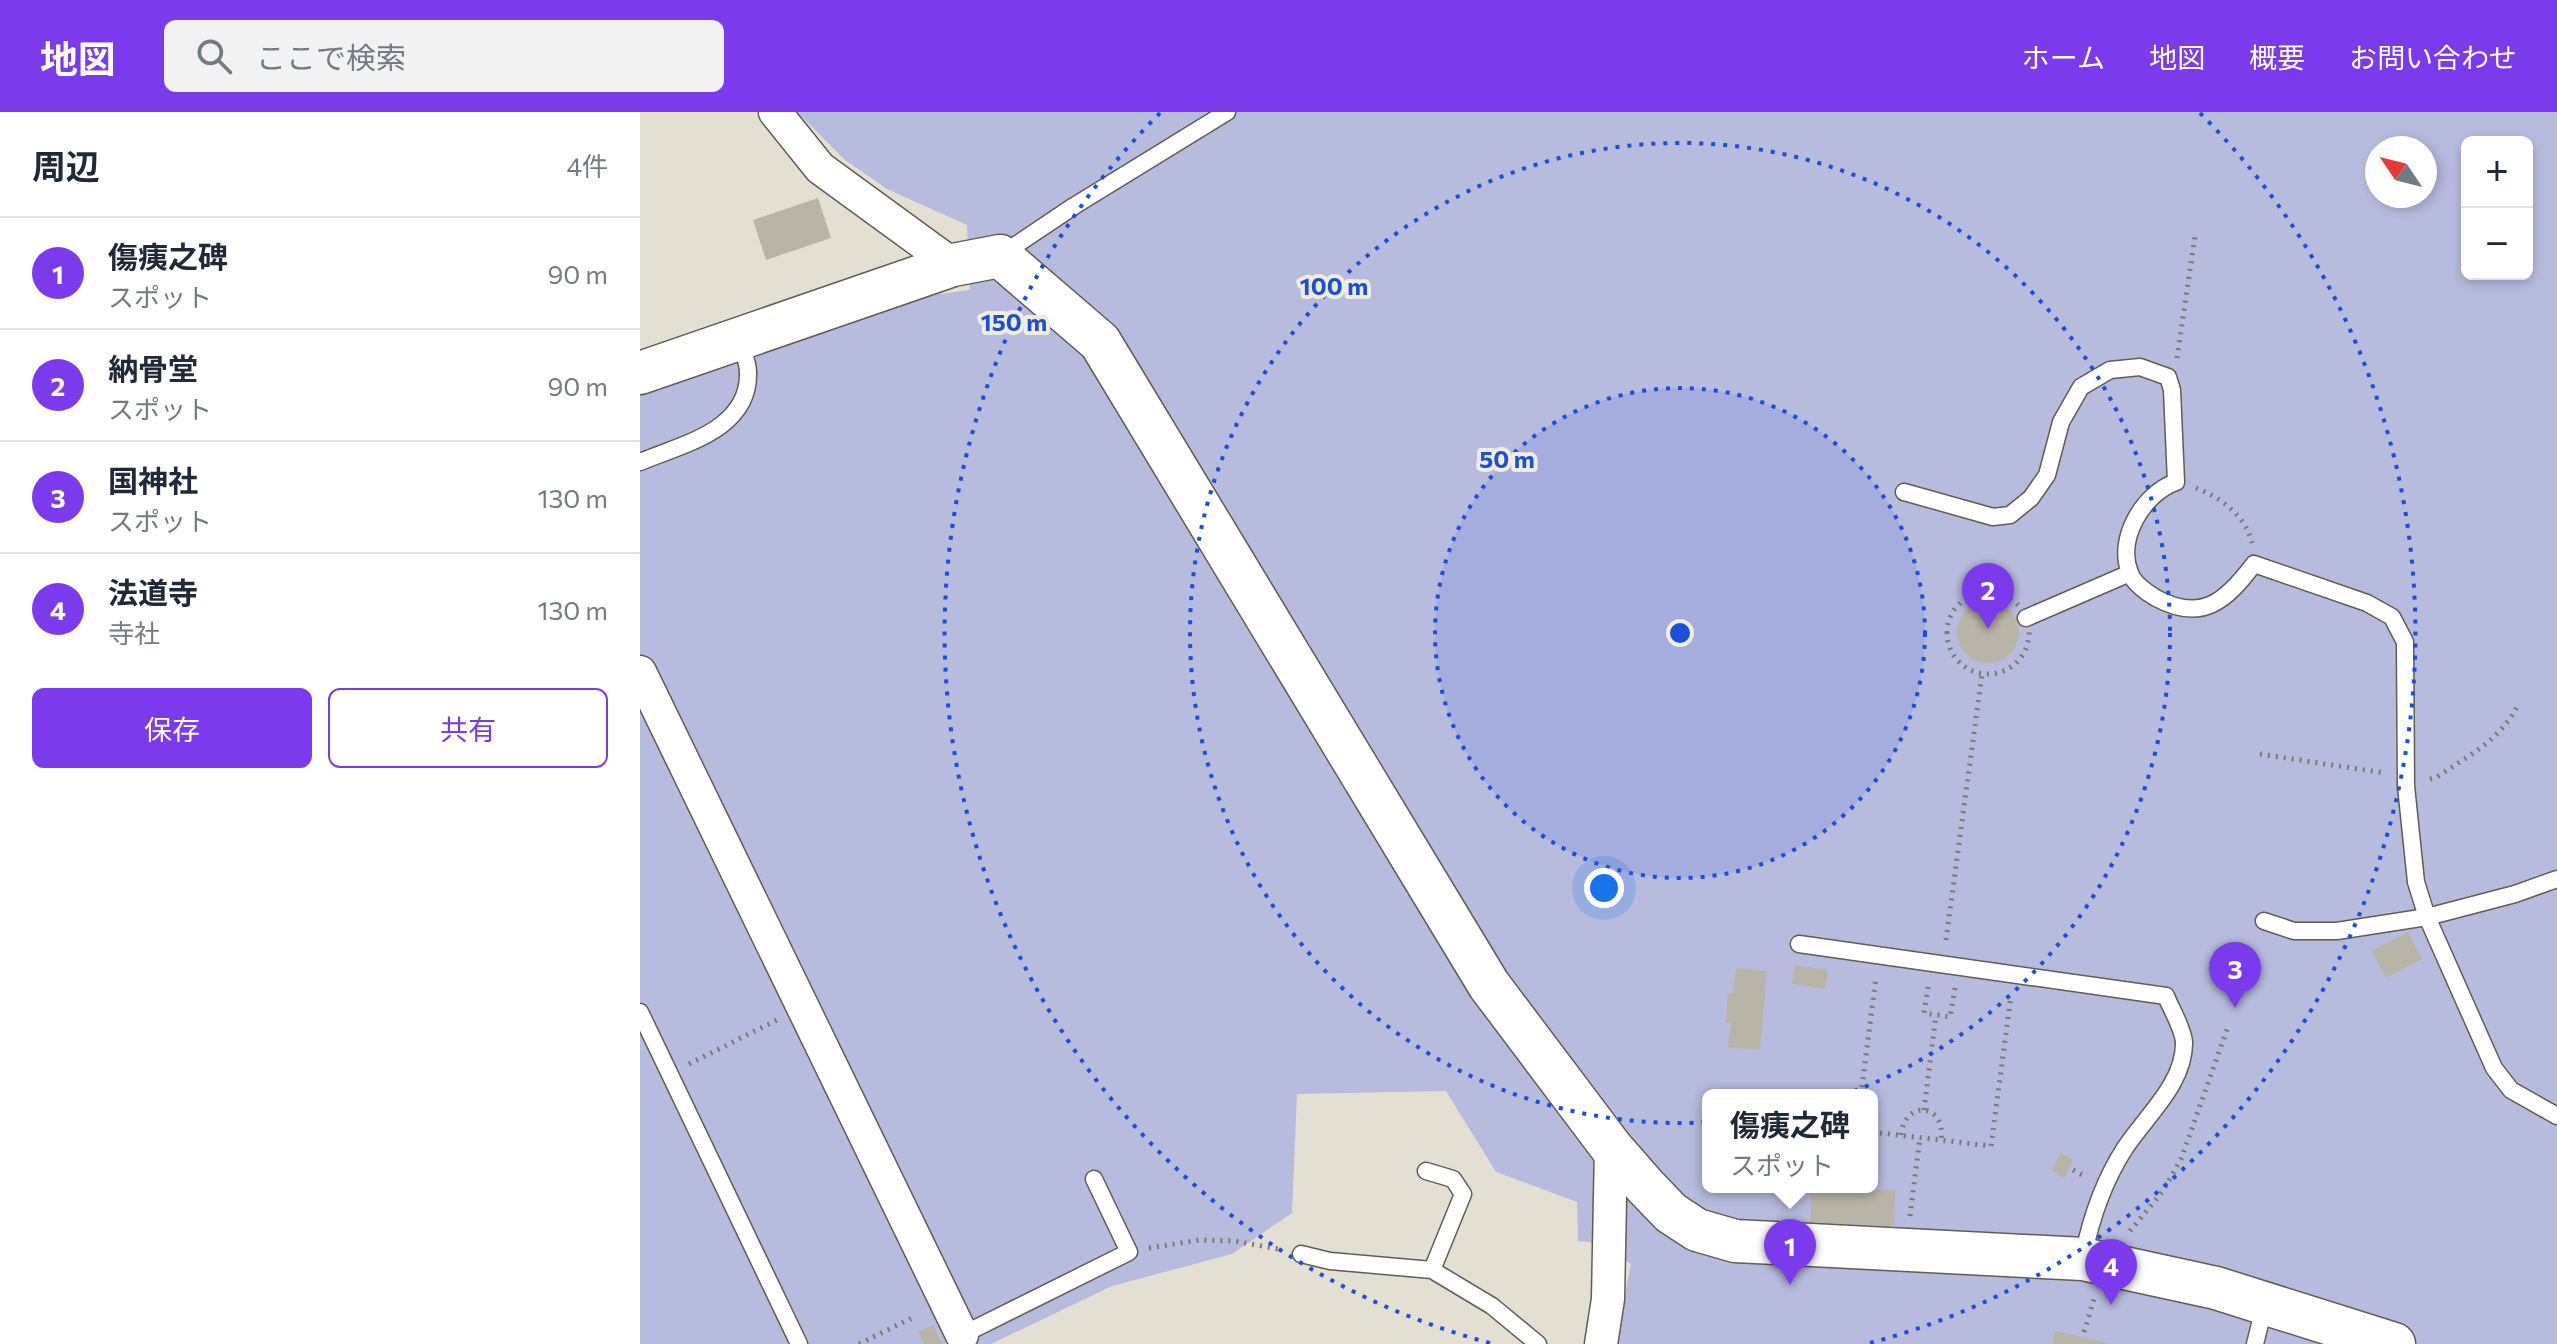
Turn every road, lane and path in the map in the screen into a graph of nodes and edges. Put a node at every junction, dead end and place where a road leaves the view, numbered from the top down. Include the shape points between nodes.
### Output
1 (775, 112) edge
2 (1227, 112) edge
3 (2195, 236) dead end
4 (1000, 256) junction
5 (953, 265) junction
6 (739, 340) junction
7 (640, 373) edge
8 (2168, 377) junction
9 (640, 462) edge
10 (2176, 482) junction
11 (1904, 492) dead end
12 (2254, 564) junction
13 (2130, 573) junction
14 (2026, 618) junction
15 (640, 672) edge
16 (1982, 674) junction
17 (2519, 703) dead end
18 (2260, 754) dead end
19 (2406, 781) junction
20 (2557, 879) edge
21 (2427, 917) junction
22 (2264, 921) dead end
23 (1799, 944) dead end
24 (1879, 956) junction
25 (1942, 965) junction
26 (2013, 975) junction
27 (1927, 997) dead end
28 (1953, 1001) dead end
29 (804, 1008) junction
30 (640, 1012) edge
31 (1936, 1015) junction
32 (2229, 1024) dead end
33 (670, 1073) junction
34 (1862, 1089) edge
35 (1924, 1110) junction
36 (2557, 1116) edge
37 (1878, 1133) edge
38 (1901, 1135) junction
39 (1920, 1138) junction
40 (1941, 1140) junction
41 (1611, 1147) junction
42 (1426, 1171) dead end
43 (1094, 1179) dead end
44 (1913, 1187) dead end
45 (2127, 1234) dead end
46 (1129, 1252) junction
47 (1301, 1254) joint
48 (2083, 1259) junction
49 (1432, 1270) junction
50 (946, 1301) junction
51 (2266, 1303) junction
52 (2089, 1316) dead end
53 (2084, 1332) dead end
54 (964, 1339) edge
55 (799, 1344) edge
56 (859, 1344) edge
57 (1538, 1344) edge
58 (1601, 1344) edge
59 (2255, 1344) edge
60 (2394, 1344) edge

1 - 5 street via 820,168
2 - 4 lane
3 - 8 path via 2179,355
4 - 5 street
4 - 41 street via 1100,342 1489,985
5 - 6 street
6 - 7 street
6 - 9 lane via 749,370 746,395 728,421
8 - 10 lane
8 - 11 lane via 2140,367 2110,370 2081,387 2061,422 2047,475 2010,515 1993,517
10 - 12 path via 2221,500 2239,516 2251,538
10 - 13 lane via 2161,487 2135,518 2127,549
12 - 13 lane via 2216,604 2194,610 2168,605 2144,591
12 - 19 lane via 2367,603 2392,617 2405,642
13 - 14 lane
14 - 16 path via 2027,646 2020,658 2010,668
14 - 16 path via 2010,597 1997,592 1971,594 1960,602 1947,625 1947,639 1958,662
15 - 29 street
16 - 25 path
17 - 19 path via 2501,733 2437,777
18 - 19 path
19 - 21 lane via 2416,882
20 - 21 lane
21 - 22 lane via 2337,931 2294,931
21 - 36 lane via 2494,1068 2511,1090
23 - 24 lane
24 - 25 lane
24 - 34 path
25 - 26 lane
26 - 40 path via 1991,1146
26 - 48 lane via 2166,996 2184,1040 2180,1072 2124,1149 2105,1186
27 - 31 path via 1924,1013
28 - 31 path via 1950,1017
29 - 33 path
29 - 50 street
30 - 33 lane
31 - 35 path
32 - 45 path via 2181,1159 2163,1191
33 - 55 lane
35 - 38 path via 1906,1118
35 - 40 path via 1940,1121
37 - 38 path
38 - 39 path
39 - 40 path
39 - 44 path
41 - 48 street via 1671,1213 1697,1230 1735,1241
41 - 58 street via 1608,1299
42 - 49 lane via 1453,1179 1463,1194
43 - 46 lane
46 - 47 path via 1199,1240
46 - 54 lane
47 - 49 lane
48 - 51 street
49 - 57 lane via 1492,1306
50 - 54 street
50 - 56 path
51 - 59 lane
51 - 60 street
52 - 53 path

